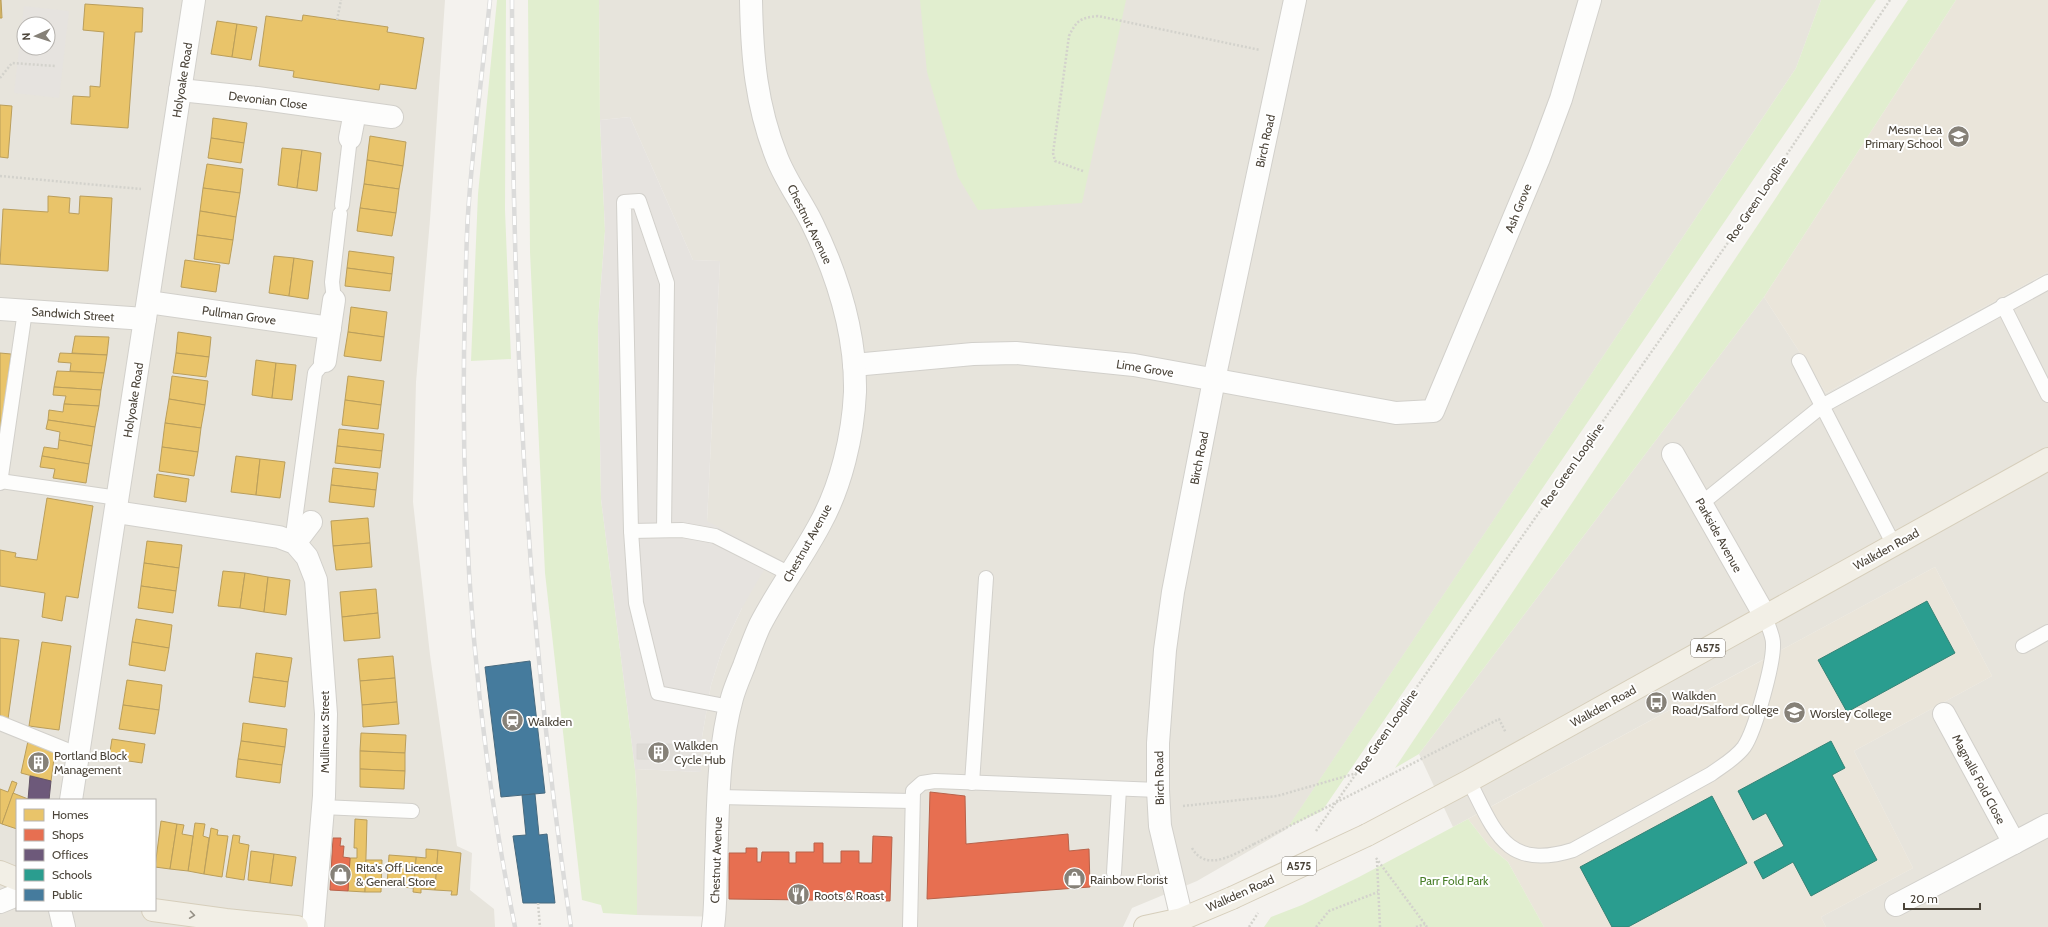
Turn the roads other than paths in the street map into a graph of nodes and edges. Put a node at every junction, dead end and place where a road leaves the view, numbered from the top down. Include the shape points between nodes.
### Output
1 (194, 0) edge
2 (751, 0) edge
3 (1295, 0) edge
4 (1590, 0) edge
5 (180, 90) junction
6 (355, 112) junction
7 (392, 117) dead end
8 (350, 138) joint
9 (2048, 282) edge
10 (334, 300) joint
11 (2003, 305) junction
12 (0, 309) edge
13 (25, 311) junction
14 (147, 311) junction
15 (330, 328) junction
16 (325, 361) joint
17 (1799, 361) dead end
18 (854, 365) junction
19 (1214, 380) junction
20 (2048, 395) edge
21 (1822, 406) junction
22 (1433, 411) joint
23 (1673, 454) dead end
24 (2048, 459) edge
25 (0, 482) edge
26 (1702, 504) junction
27 (117, 505) junction
28 (311, 522) dead end
29 (664, 530) junction
30 (631, 531) junction
31 (294, 542) junction
32 (1894, 545) junction
33 (790, 574) junction
34 (986, 578) dead end
35 (1765, 616) junction
36 (2048, 632) edge
37 (2024, 646) dead end
38 (730, 707) junction
39 (1944, 714) dead end
40 (0, 723) edge
41 (79, 755) junction
42 (1468, 781) junction
43 (972, 783) junction
44 (1119, 789) junction
45 (719, 797) junction
46 (72, 799) edge
47 (1158, 799) junction
48 (912, 801) junction
49 (322, 807) junction
50 (412, 811) dead end
51 (2048, 825) edge
52 (2014, 843) junction
53 (0, 872) edge
54 (1114, 873) dead end
55 (16, 878) edge
56 (16, 896) edge
57 (0, 902) edge
58 (1896, 905) dead end
59 (156, 910) edge
60 (60, 911) edge
61 (1182, 920) junction
62 (64, 927) edge
63 (297, 927) edge
64 (313, 927) edge
65 (713, 927) edge
66 (910, 927) edge
67 (1151, 927) edge

1 - 5 street, Holyoake Road
2 - 18 street, Chestnut Avenue via 752,57 765,126 778,161 812,222 830,261 846,311
3 - 19 street, Birch Road
4 - 22 street, Ash Grove via 1561,99
5 - 6 street, Devonian Close
5 - 14 street, Holyoake Road
6 - 7 street, Devonian Close
6 - 8 street
8 - 10 lane via 332,282
9 - 11 lane
10 - 15 street
11 - 20 lane
11 - 21 lane
12 - 13 street, Sandwich Street
13 - 14 street, Sandwich Street
13 - 25 lane
14 - 15 street, Pullman Grove
14 - 27 street, Holyoake Road
15 - 16 street
16 - 31 lane via 316,373
17 - 21 lane
18 - 19 street, Lime Grove via 973,354 1016,353 1134,365
18 - 33 street, Chestnut Avenue via 852,419 836,489 821,523
19 - 22 street, Lime Grove via 1396,413
19 - 47 street, Birch Road via 1173,592 1165,650 1158,743
21 - 26 lane
21 - 32 lane
23 - 26 street, Parkside Avenue
24 - 32 main road, Walkden Road / A575
25 - 27 lane
26 - 35 street, Parkside Avenue
27 - 31 street
27 - 41 street, Holyoake Road
28 - 31 street
29 - 30 lane
29 - 30 lane via 667,284 639,201 624,202
29 - 33 lane via 682,530 715,536
30 - 38 lane via 636,603 658,692
31 - 49 street, Mullineux Street via 307,556 316,580 326,714
32 - 35 main road, Walkden Road / A575
33 - 38 street, Chestnut Avenue via 760,625
34 - 43 lane
35 - 42 main road, Walkden Road / A575
35 - 42 lane via 1774,642 1752,734 1744,748 1711,774 1573,850 1555,856 1526,856 1511,848 1501,839
36 - 37 lane
38 - 45 street, Chestnut Avenue via 724,736
39 - 52 street, Magnalls Fold Close
40 - 41 lane
41 - 46 street, Holyoake Road
42 - 61 main road, Walkden Road / A575, bridge via 1367,835
43 - 44 lane
43 - 48 lane via 922,783 913,791
44 - 47 lane
44 - 54 lane
45 - 48 lane
45 - 65 street, Chestnut Avenue
47 - 61 street, Birch Road via 1160,826
48 - 66 lane
49 - 50 lane
49 - 64 street, Mullineux Street
51 - 52 street
52 - 58 street
53 - 55 main road
56 - 57 street
59 -> 63 main road
60 - 62 street
61 - 67 main road, Walkden Road / A575

